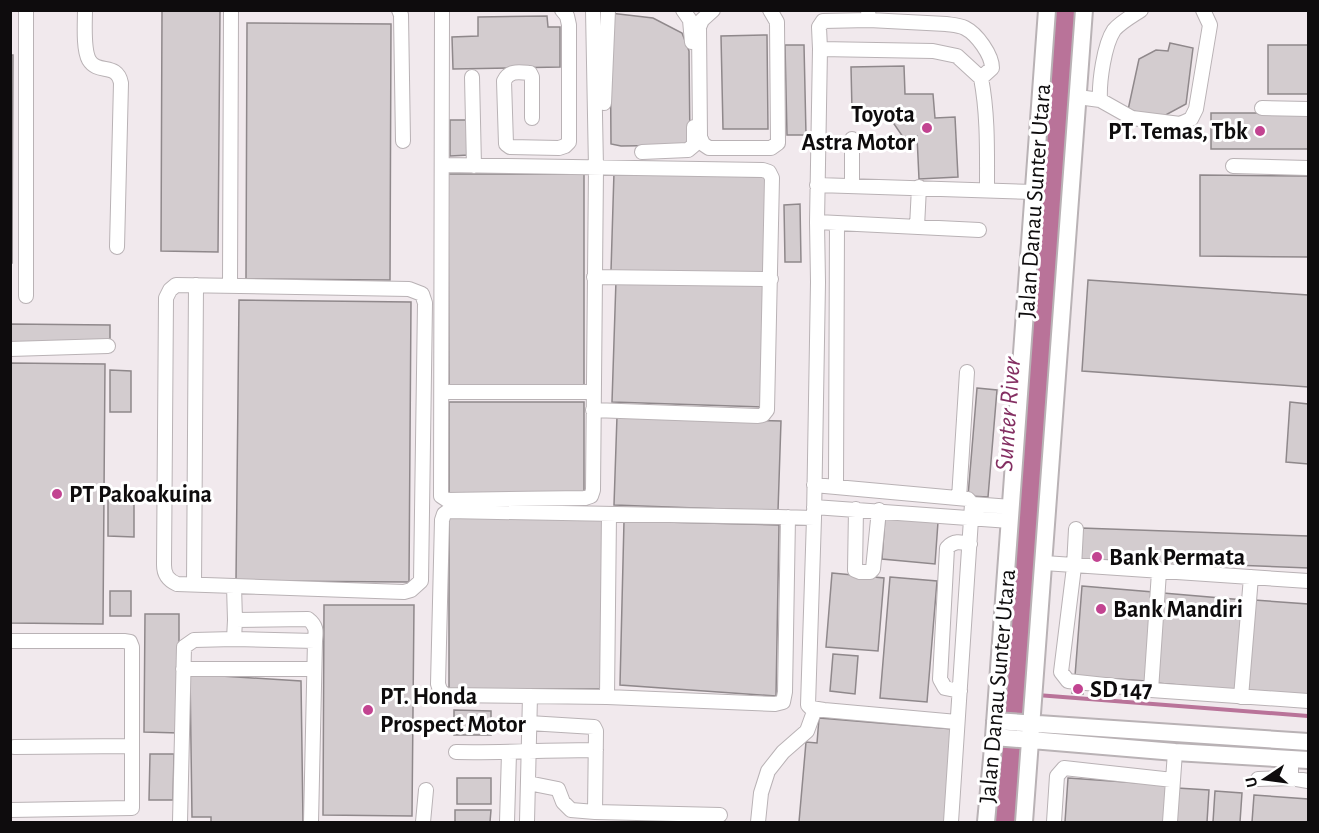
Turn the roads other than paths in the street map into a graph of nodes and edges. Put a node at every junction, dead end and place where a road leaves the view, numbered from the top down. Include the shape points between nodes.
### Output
1 (26, 10) edge
2 (85, 10) edge
3 (231, 10) edge
4 (399, 10) edge
5 (442, 10) edge
6 (562, 10) edge
7 (593, 10) edge
8 (608, 10) edge
9 (683, 10) edge
10 (713, 10) edge
11 (770, 10) edge
12 (1047, 10) edge
13 (1084, 10) edge
14 (1141, 10) edge
15 (1203, 10) edge
16 (869, 15) edge
17 (820, 49) junction
18 (472, 77) dead end
19 (981, 78) junction
20 (1078, 97) junction
21 (1100, 100) junction
22 (604, 103) dead end
23 (1262, 108) dead end
24 (1308, 109) edge
25 (532, 118) dead end
26 (852, 140) dead end
27 (403, 141) dead end
28 (642, 152) dead end
29 (443, 165) junction
30 (474, 166) junction
31 (1233, 166) dead end
32 (596, 168) junction
33 (1308, 168) edge
34 (817, 185) junction
35 (852, 186) junction
36 (919, 187) junction
37 (987, 189) junction
38 (1035, 192) junction
39 (818, 222) junction
40 (837, 223) junction
41 (917, 227) junction
42 (979, 230) dead end
43 (117, 246) dead end
44 (594, 277) junction
45 (771, 279) junction
46 (196, 285) junction
47 (230, 285) junction
48 (26, 296) dead end
49 (108, 346) dead end
50 (10, 348) edge
51 (967, 372) dead end
52 (443, 392) junction
53 (593, 392) junction
54 (593, 410) junction
55 (814, 485) junction
56 (836, 486) junction
57 (967, 506) junction
58 (856, 509) junction
59 (879, 510) junction
60 (814, 512) junction
61 (609, 514) junction
62 (1011, 514) junction
63 (789, 517) junction
64 (1076, 529) dead end
65 (970, 544) junction
66 (1044, 563) junction
67 (1074, 567) junction
68 (1159, 572) junction
69 (1251, 578) junction
70 (1308, 581) edge
71 (194, 585) junction
72 (234, 586) junction
73 (235, 620) junction
74 (234, 639) junction
75 (10, 641) edge
76 (315, 641) junction
77 (183, 669) junction
78 (314, 669) junction
79 (1150, 690) junction
80 (960, 691) junction
81 (530, 696) junction
82 (607, 697) junction
83 (1241, 697) junction
84 (1308, 701) edge
85 (815, 709) junction
86 (957, 722) junction
87 (530, 723) junction
88 (999, 729) junction
89 (1026, 731) junction
90 (1308, 742) edge
91 (132, 746) junction
92 (14, 747) dead end
93 (529, 750) junction
94 (596, 750) junction
95 (456, 752) dead end
96 (1175, 752) junction
97 (509, 753) junction
98 (1300, 760) edge
99 (1291, 778) junction
100 (1257, 779) dead end
101 (1173, 780) junction
102 (1308, 781) edge
103 (528, 783) junction
104 (426, 790) dead end
105 (132, 808) junction
106 (10, 810) edge
107 (595, 812) junction
108 (720, 815) dead end
109 (571, 816) edge
110 (131, 822) edge
111 (180, 822) edge
112 (311, 822) edge
113 (423, 822) edge
114 (507, 822) edge
115 (527, 822) edge
116 (758, 822) edge
117 (951, 822) edge
118 (986, 822) edge
119 (1024, 822) edge
120 (1054, 822) edge
121 (1170, 822) edge

1 - 48 lane
2 - 43 lane via 90,62 115,71 122,83
3 - 47 lane
4 - 27 lane
5 - 29 lane
6 - 25 lane via 569,25 569,142 559,148 506,144 507,75 532,77
7 - 32 lane
8 - 22 lane
9 - 28 lane via 690,20 693,50 694,145 688,150
10 - 11 lane via 699,27 700,137 709,148 771,148 778,143 777,22
12 - 38 main road, Jalan Danau Sunter Utara
13 - 20 main road, Jalan Danau Sunter Utara
14 - 21 lane via 1110,37
15 - 21 lane via 1210,25 1191,119 1180,124 1132,118
16 - 17 lane via 823,21 819,27
16 - 19 lane via 968,29 992,62 992,68
17 - 19 lane via 933,51 957,56
17 - 34 lane
18 - 30 lane
19 - 37 lane via 986,99
20 - 21 lane
20 - 66 main road, Jalan Danau Sunter Utara
23 - 24 lane
26 - 35 lane
29 - 30 lane
29 - 52 lane
30 - 32 lane
31 - 33 lane
32 - 44 lane
32 - 45 lane via 769,172
34 - 35 lane
34 - 39 lane
35 - 36 lane
36 - 37 lane
36 - 41 lane
37 - 38 lane
38 - 62 main road, Jalan Danau Sunter Utara
39 - 40 lane
39 - 55 lane
40 - 41 lane
40 - 56 lane
41 - 42 lane
44 - 45 lane
44 - 53 lane
45 - 54 lane via 763,415
46 - 47 lane
46 - 71 lane
46 - 71 lane via 176,285 166,298 164,573 171,582
47 - 72 lane via 409,290 422,294 425,303 421,581 404,592
49 - 50 lane
51 - 57 lane
52 - 53 lane
52 - 54 lane via 441,496 447,500 591,496
53 - 54 lane
55 - 56 lane
55 - 60 lane
56 - 57 lane
57 - 59 lane
57 - 62 lane
57 - 65 lane
58 - 59 lane
58 - 59 lane via 855,570 860,572 873,569
58 - 60 lane
60 - 63 lane
60 - 85 lane via 807,702
61 - 63 lane
61 - 81 lane via 444,514 440,690 445,695
61 - 82 lane
62 - 88 main road, Jalan Danau Sunter Utara
63 - 82 lane via 783,702
64 - 67 lane
65 - 80 lane
65 - 80 lane via 957,541 947,548 940,679 945,688
66 - 67 lane
66 - 89 main road, Jalan Danau Sunter Utara via 1034,694
67 - 68 lane
67 - 79 lane via 1061,672 1064,678
68 - 69 lane
68 - 79 lane
69 - 70 lane
69 - 83 lane
71 - 72 lane
72 - 73 lane
73 - 74 lane
73 - 76 lane via 308,619 316,629
74 - 76 lane
74 - 77 lane via 188,642 184,647
75 - 91 lane via 130,642
76 - 78 lane
77 - 78 lane
77 - 111 lane
78 - 112 lane
79 - 83 lane
80 - 86 lane
81 - 82 lane
81 - 87 lane
83 - 84 lane
85 - 86 lane
85 - 116 lane via 807,731 768,771
86 - 117 lane
87 - 93 lane
87 - 94 lane via 594,727
88 - 89 main road
88 - 118 main road, Jalan Danau Sunter Utara
89 - 90 main road
89 - 96 main road
89 - 119 main road, Jalan Danau Sunter Utara
91 - 92 lane
91 - 105 lane
93 - 94 lane
93 - 97 lane
93 - 103 lane
94 - 107 lane
95 - 97 lane
96 - 98 main road
96 - 101 lane
97 - 114 lane
98 - 99 lane
99 - 100 lane
99 - 102 lane
101 - 120 lane via 1064,768 1057,776
101 - 121 lane
103 - 109 lane via 558,789
103 - 115 lane
104 - 113 lane
105 - 106 lane
105 - 110 lane
107 - 108 lane
107 - 109 lane

